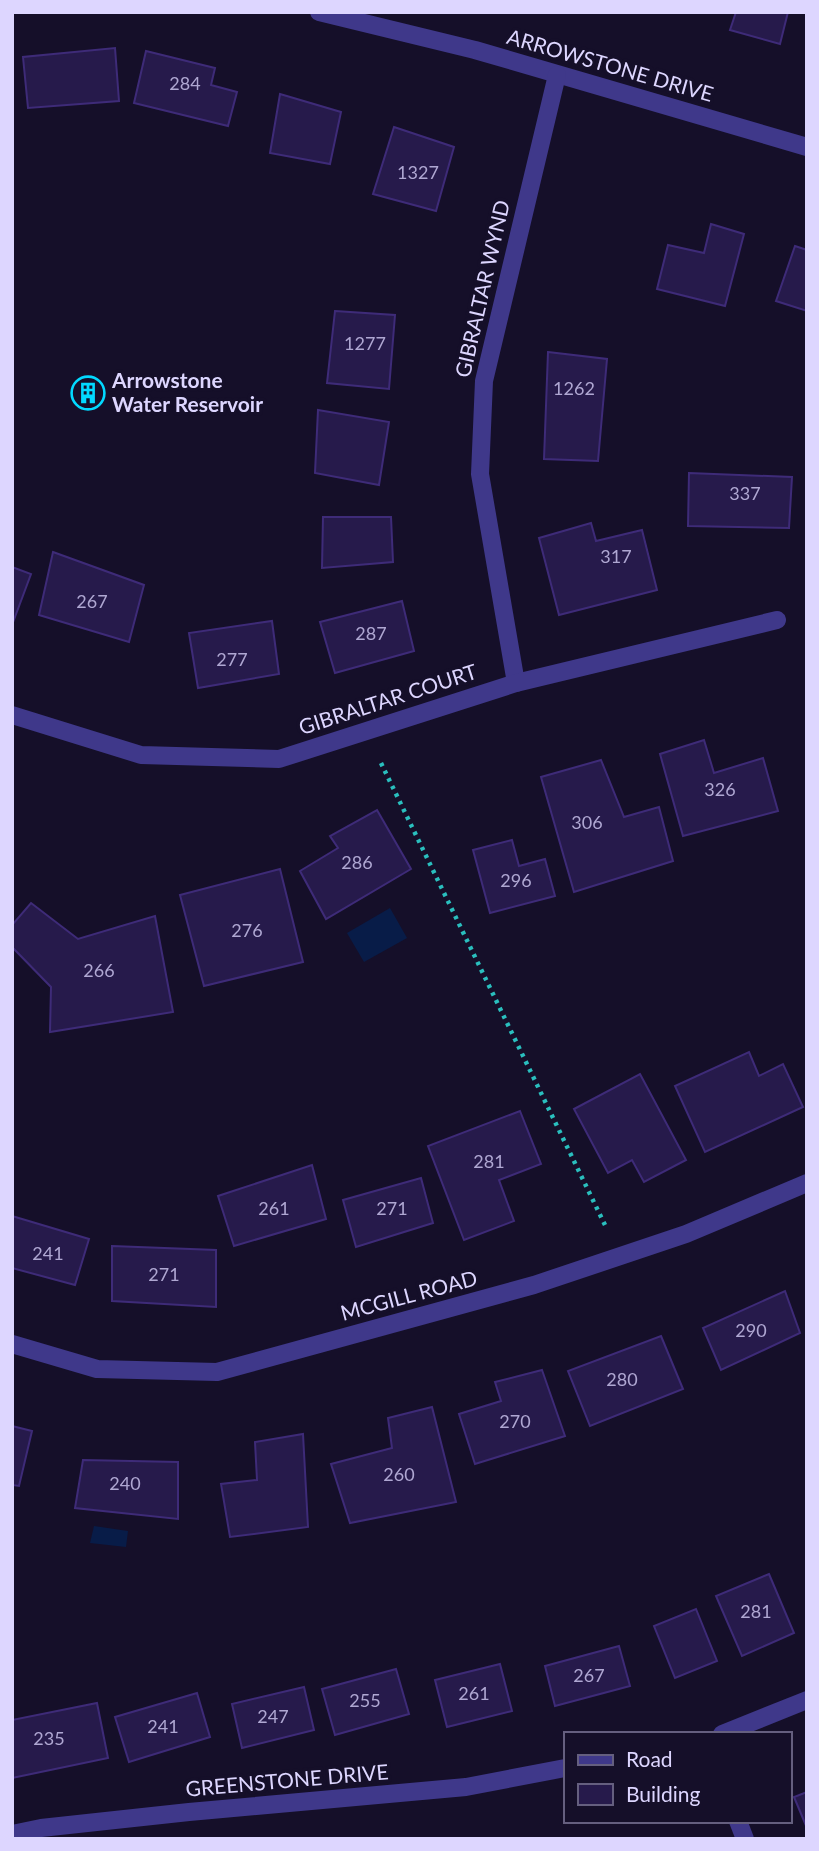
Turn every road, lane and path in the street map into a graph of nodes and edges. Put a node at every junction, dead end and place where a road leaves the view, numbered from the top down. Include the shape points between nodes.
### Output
1 (319, 12) edge
2 (557, 75) junction
3 (807, 147) edge
4 (777, 620) dead end
5 (516, 683) junction
6 (12, 715) edge
7 (381, 763) dead end
8 (807, 1183) edge
9 (605, 1225) dead end
10 (12, 1344) edge
11 (807, 1700) edge
12 (727, 1732) edge
13 (564, 1768) edge
14 (12, 1834) edge

1 - 2 street, ARROWSTONE DRIVE
2 - 3 street, ARROWSTONE DRIVE
2 - 5 street, GIBRALTAR WYND via 484,381 480,474
4 - 5 street, GIBRALTAR COURT
5 - 6 street, GIBRALTAR COURT via 279,759 141,755
7 - 9 path
8 - 10 street, MCGILL ROAD via 685,1234 534,1285 217,1372 97,1369
11 - 12 street
13 - 14 street, GREENSTONE DRIVE via 466,1787 189,1812

